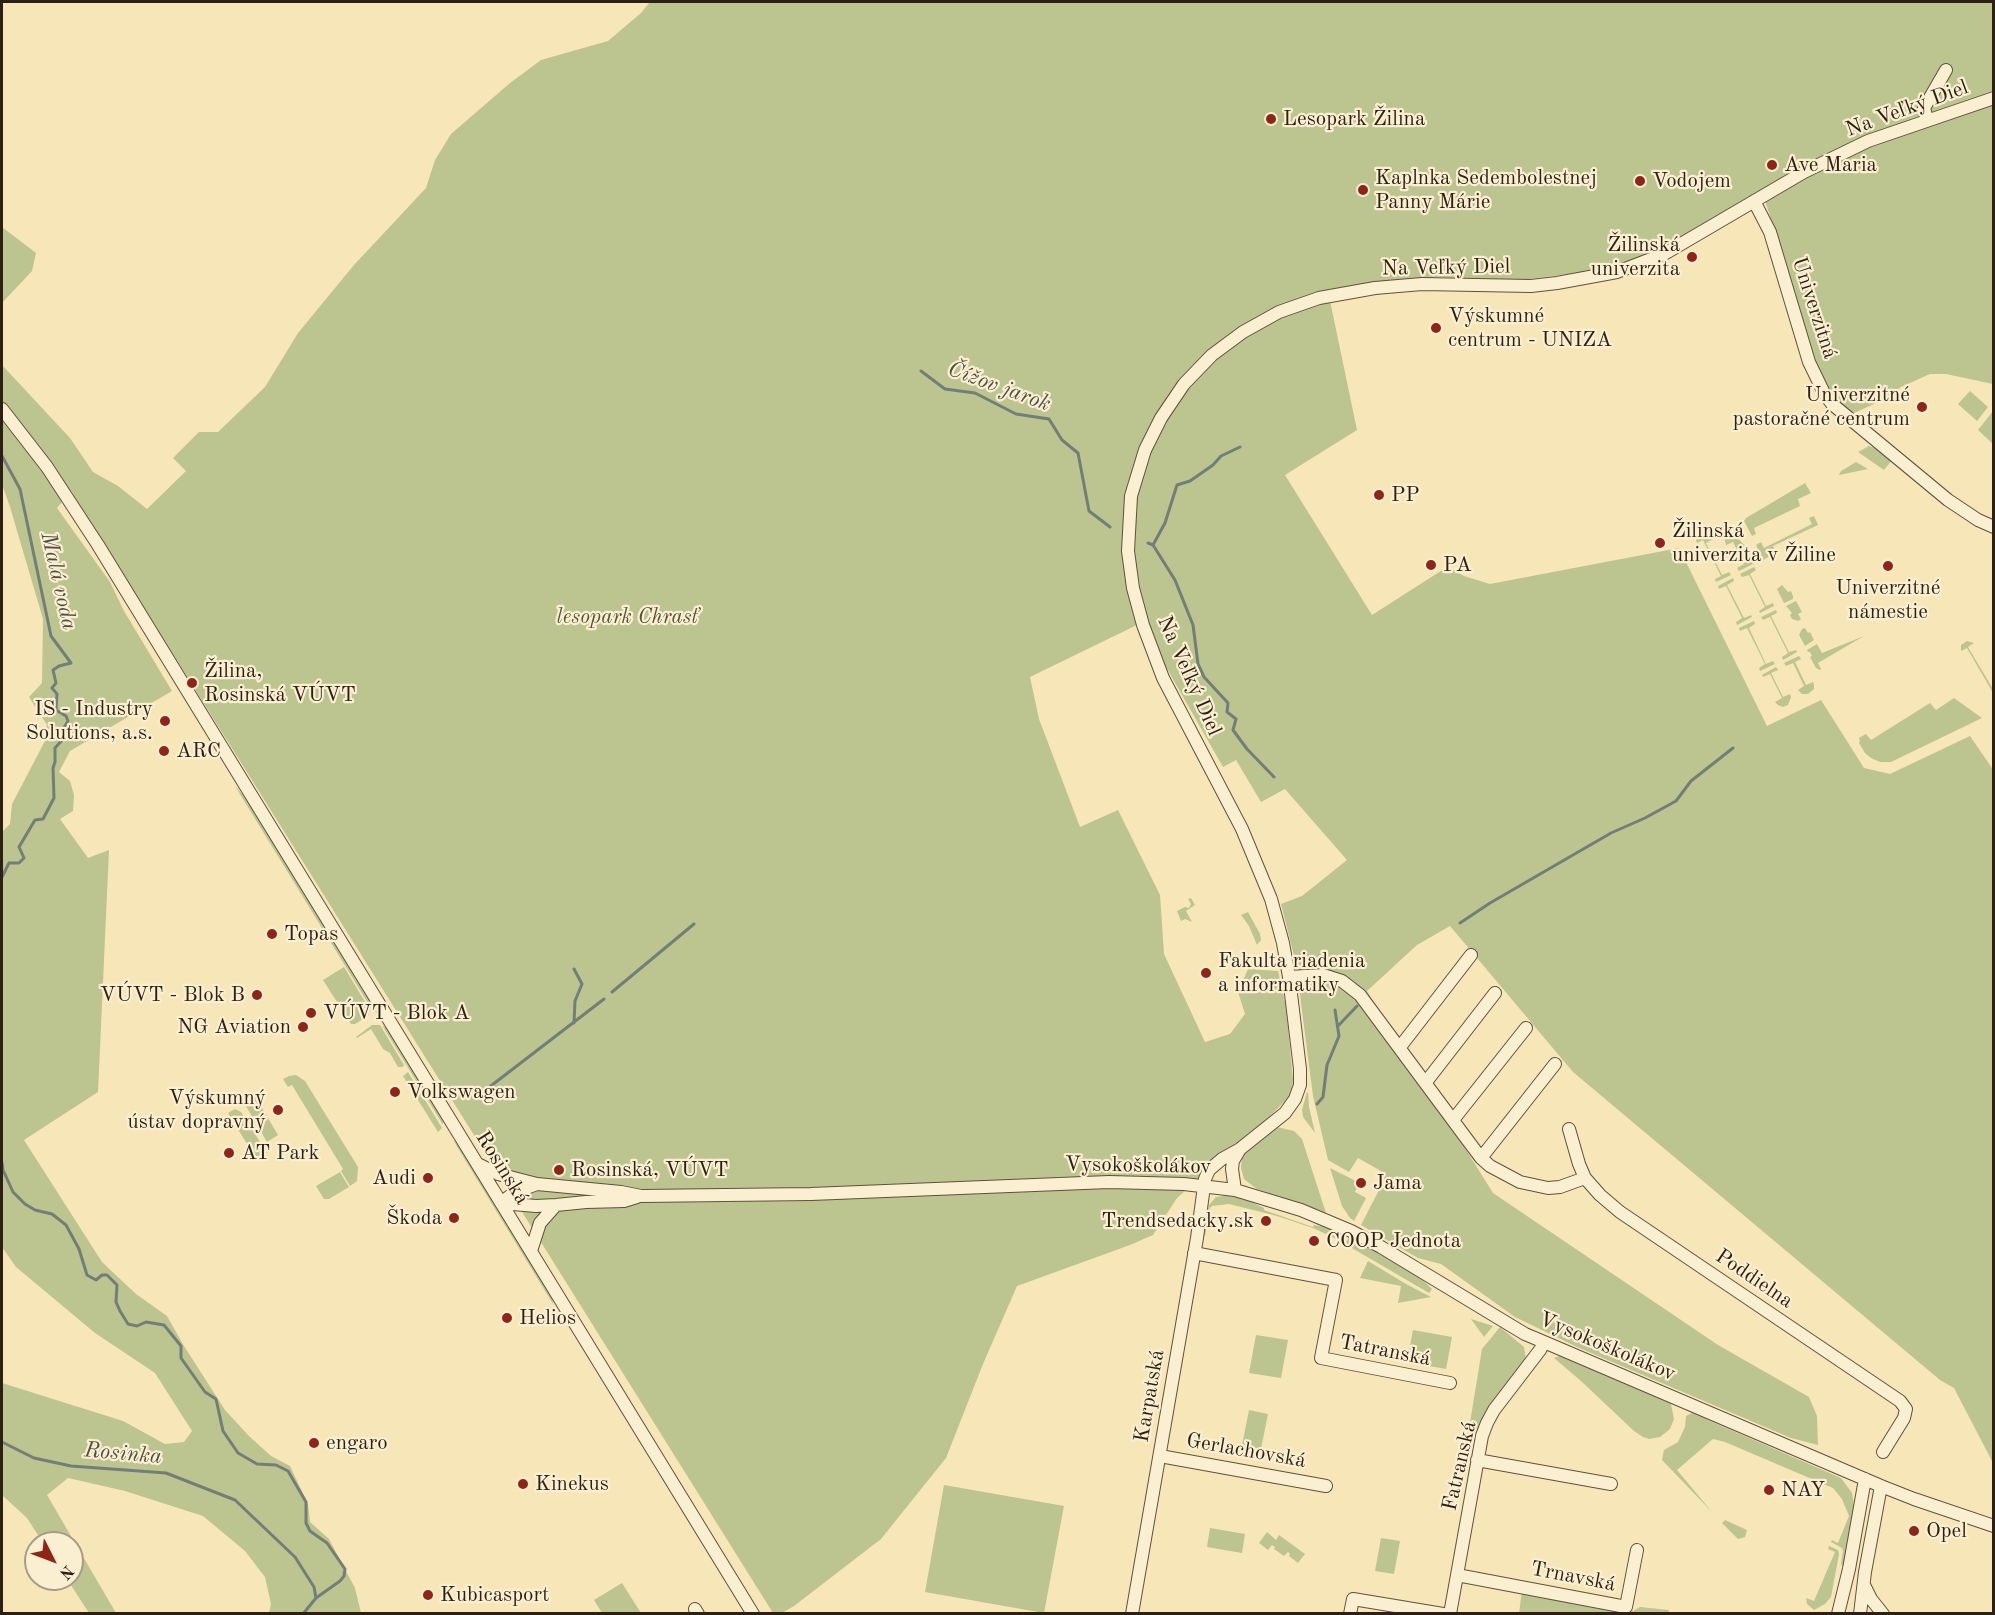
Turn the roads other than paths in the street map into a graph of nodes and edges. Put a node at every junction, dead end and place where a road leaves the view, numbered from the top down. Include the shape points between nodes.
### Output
1 (1946, 70) dead end
2 (1994, 98) edge
3 (1927, 120) junction
4 (1754, 201) junction
5 (2, 409) edge
6 (1994, 527) edge
7 (1471, 955) dead end
8 (1289, 977) junction
9 (1495, 993) dead end
10 (1526, 1028) dead end
11 (1400, 1047) junction
12 (1555, 1064) dead end
13 (1426, 1082) junction
14 (1453, 1120) junction
15 (1569, 1129) dead end
16 (1240, 1149) junction
17 (1481, 1158) junction
18 (477, 1163) junction
19 (1585, 1178) junction
20 (537, 1184) junction
21 (1205, 1186) junction
22 (1235, 1190) junction
23 (641, 1196) junction
24 (501, 1203) junction
25 (556, 1206) junction
26 (531, 1251) junction
27 (1194, 1253) junction
28 (1544, 1342) junction
29 (1450, 1383) dead end
30 (1883, 1452) dead end
31 (1160, 1456) junction
32 (1477, 1460) junction
33 (1865, 1479) junction
34 (1611, 1484) dead end
35 (1326, 1486) dead end
36 (1881, 1486) junction
37 (1994, 1526) edge
38 (1637, 1550) dead end
39 (1457, 1575) junction
40 (1863, 1582) junction
41 (753, 1614) edge
42 (1132, 1614) edge
43 (1350, 1614) edge
44 (1443, 1614) edge
45 (1450, 1614) edge
46 (1838, 1614) edge
47 (1860, 1614) edge
48 (1883, 1614) edge

1 - 3 street via 1924,108
2 - 3 street, Na Veľký Diel
3 - 4 street, Na Veľký Diel via 1846,151
4 - 6 street, Univerzitná via 1770,232 1809,362 1824,393 1948,500
4 - 8 street, Na Veľký Diel via 1664,254 1603,276 1532,286 1422,284 1340,293 1302,303 1264,319 1227,344 1184,384 1161,418 1145,450 1131,496 1128,551 1133,588 1163,678 1242,829 1262,876 1279,927
5 - 18 street, Rosinská via 73,505
7 - 11 street
8 - 11 street via 1323,975 1342,981 1359,994
8 - 16 street, Na Veľký Diel via 1300,1069 1298,1092 1285,1113
9 - 13 street
10 - 14 street
11 - 13 street
12 - 17 street
13 - 14 street
14 - 17 street
15 - 19 street, Poddielna
16 - 21 street, Na Veľký Diel via 1209,1170
16 - 22 street via 1232,1169
17 - 19 street via 1506,1176 1534,1186 1560,1187
18 - 20 street via 498,1174
18 - 24 street, Rosinská
19 - 30 street, Poddielna via 1620,1212 1900,1401 1906,1409 1904,1418
20 - 23 street, Vysokoškolákov
20 - 24 street, Vysokoškolákov via 515,1192
21 - 22 street, Vysokoškolákov
21 - 23 street, Vysokoškolákov via 1109,1182 811,1194
21 - 27 street, Karpatská
22 - 28 street, Vysokoškolákov via 1301,1209 1351,1231 1524,1334
23 - 25 street, Vysokoškolákov
24 - 25 street, Vysokoškolákov
24 - 26 street, Rosinská
25 - 26 street via 540,1223
26 - 41 street, Rosinská
27 - 29 street, Tatranská via 1336,1280 1321,1358
27 - 31 street, Karpatská
28 - 32 street, Fatranská via 1494,1410
28 - 33 street, Vysokoškolákov
31 - 35 street, Gerlachovská
31 - 42 street, Karpatská
32 - 34 street
32 - 39 street, Fatranská
33 - 36 street, Vysokoškolákov
33 - 46 street
36 - 37 street, Vysokoškolákov
36 - 40 street
38 - 39 street, Trnavská via 1626,1606
39 - 45 street, Fatranská
40 - 47 street
40 - 48 street
43 - 44 street via 1353,1599

